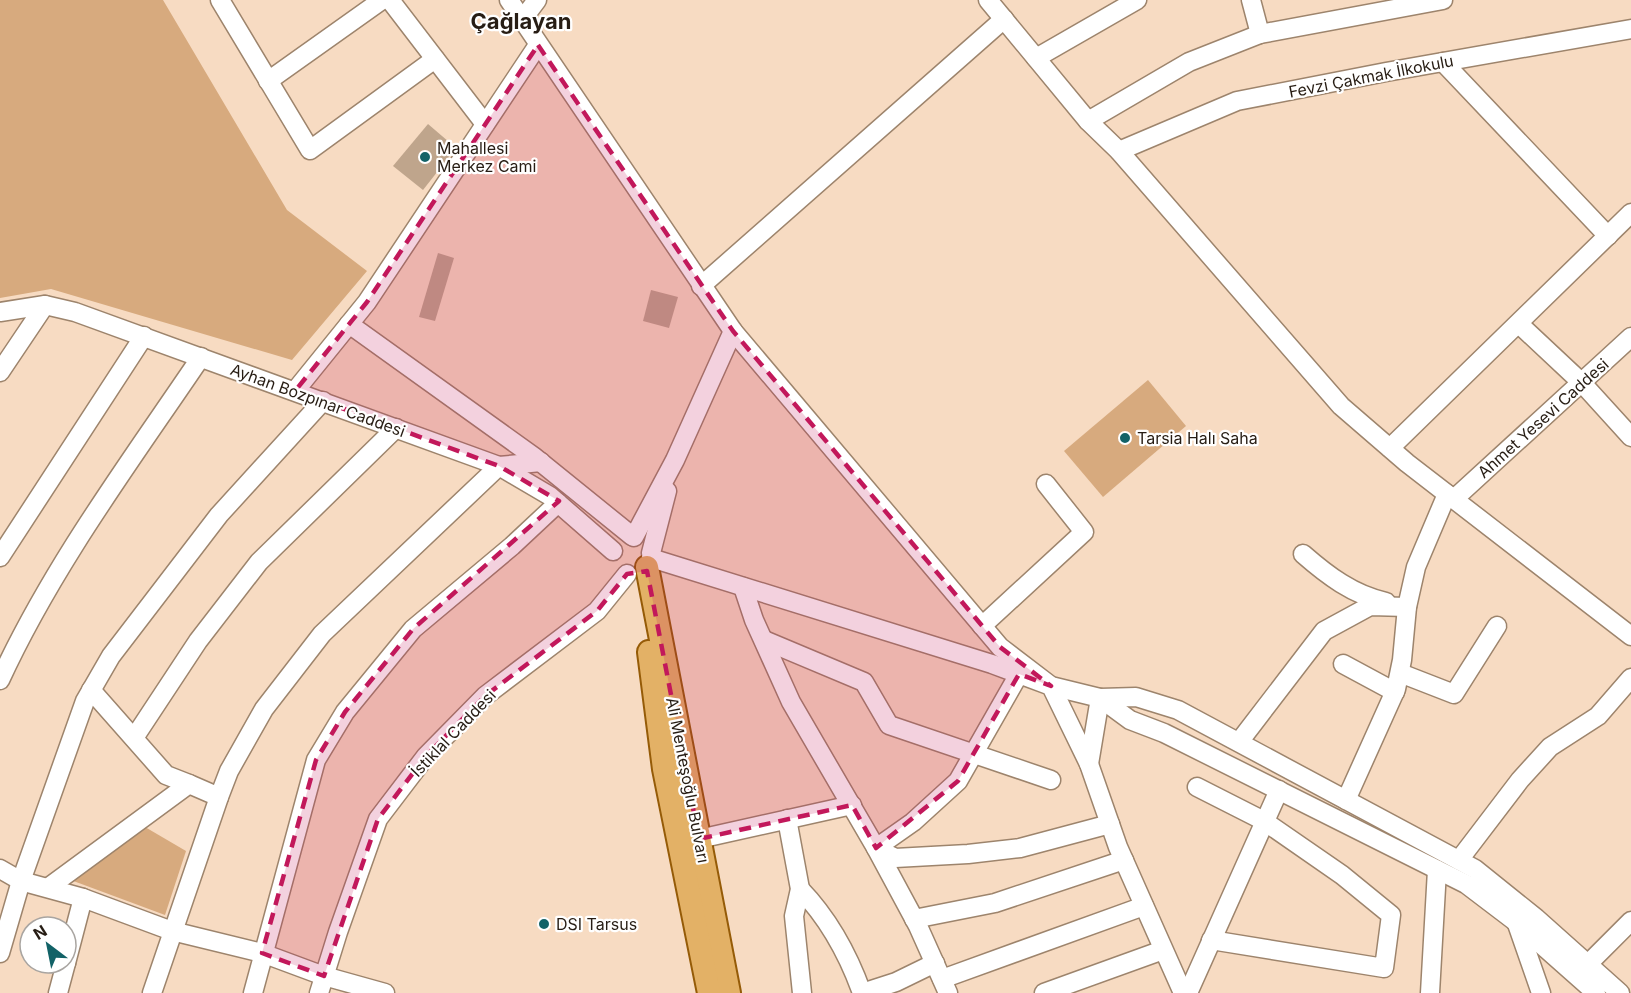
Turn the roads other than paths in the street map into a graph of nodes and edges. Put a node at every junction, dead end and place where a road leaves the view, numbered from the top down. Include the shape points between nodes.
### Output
1 (220, 0) edge
2 (382, 0) edge
3 (390, 0) edge
4 (509, 0) edge
5 (537, 0) edge
6 (988, 0) edge
7 (1137, 0) edge
8 (1251, 0) edge
9 (1443, 0) edge
10 (1004, 19) junction
11 (522, 20) junction
12 (1631, 29) edge
13 (1260, 34) junction
14 (538, 45) junction
15 (1036, 58) junction
16 (435, 59) junction
17 (1443, 62) junction
18 (268, 81) junction
19 (1088, 121) junction
20 (485, 124) junction
21 (1119, 151) junction
22 (1631, 213) edge
23 (1608, 236) junction
24 (701, 286) junction
25 (45, 305) junction
26 (0, 312) edge
27 (349, 324) junction
28 (1519, 324) junction
29 (733, 332) junction
30 (144, 336) junction
31 (1631, 337) edge
32 (201, 357) junction
33 (0, 372) edge
34 (1582, 383) junction
35 (295, 391) junction
36 (323, 401) junction
37 (396, 428) junction
38 (1631, 437) edge
39 (1390, 448) junction
40 (675, 460) junction
41 (541, 462) junction
42 (499, 466) junction
43 (1046, 484) dead end
44 (1450, 496) junction
45 (558, 503) junction
46 (633, 536) junction
47 (613, 551) junction
48 (1303, 554) dead end
49 (0, 557) edge
50 (643, 565) junction
51 (743, 586) junction
52 (1407, 607) junction
53 (982, 626) junction
54 (1497, 626) dead end
55 (1631, 636) edge
56 (764, 640) junction
57 (1343, 664) dead end
58 (1400, 673) junction
59 (1019, 674) junction
60 (1631, 678) edge
61 (0, 680) edge
62 (1051, 686) junction
63 (91, 690) junction
64 (1395, 692) junction
65 (1100, 698) junction
66 (134, 738) junction
67 (1239, 742) junction
68 (976, 752) junction
69 (1089, 764) junction
70 (1051, 780) dead end
71 (189, 784) junction
72 (1197, 787) dead end
73 (1279, 790) junction
74 (219, 797) junction
75 (1346, 800) junction
76 (852, 805) junction
77 (787, 819) junction
78 (1264, 821) junction
79 (1110, 824) junction
80 (699, 839) junction
81 (876, 848) junction
82 (1124, 860) junction
83 (1459, 860) junction
84 (0, 869) edge
85 (1437, 870) junction
86 (21, 881) junction
87 (49, 887) junction
88 (800, 889) junction
89 (0, 896) edge
90 (83, 898) junction
91 (1144, 906) junction
92 (78, 917) edge
93 (914, 919) junction
94 (1631, 921) edge
95 (1516, 922) junction
96 (172, 931) junction
97 (1211, 940) junction
98 (1163, 950) junction
99 (0, 953) edge
100 (262, 953) junction
101 (1588, 964) junction
102 (63, 975) edge
103 (942, 978) edge
104 (322, 985) edge
105 (58, 993) edge
106 (152, 993) edge
107 (253, 993) edge
108 (385, 993) edge
109 (709, 993) edge
110 (729, 993) edge
111 (802, 993) edge
112 (862, 993) edge
113 (1044, 993) edge
114 (1183, 993) edge
115 (1188, 993) edge
116 (1430, 993) edge
117 (1541, 993) edge
118 (1596, 993) edge
119 (1620, 993) edge

1 - 18 street
2 - 18 street
3 - 16 street
4 - 11 street
5 - 11 street
6 - 10 street
7 - 15 street
8 - 13 street
9 - 13 street
10 - 15 street
10 - 24 street
11 - 14 street
12 - 17 street, Fevzi Çakmak İlkokulu
13 - 19 street via 1189,62
14 - 20 street
14 - 24 street
15 - 19 street
16 - 18 street via 310,150
16 - 20 street
17 - 21 street, Fevzi Çakmak İlkokulu via 1237,101
17 - 23 street
19 - 21 street
20 - 27 street
21 - 39 street via 1334,398
22 - 23 street
23 - 28 street
24 - 29 street
25 - 26 street, Ayhan Bozpınar Caddesi
25 - 30 street, Ayhan Bozpınar Caddesi
25 - 33 street
27 - 35 street
27 - 41 street
28 - 34 street
28 - 39 street
29 - 40 street
29 - 53 street
30 - 32 street, Ayhan Bozpınar Caddesi
30 - 49 street
31 - 34 street, Ahmet Yesevi Caddesi
32 - 35 street, Ayhan Bozpınar Caddesi
32 - 61 street via 78,538
34 - 38 street
34 - 44 street, Ahmet Yesevi Caddesi
35 - 36 street, Ayhan Bozpınar Caddesi
36 - 37 street, Ayhan Bozpınar Caddesi
36 - 63 street via 219,515 111,657
37 - 42 street, Ayhan Bozpınar Caddesi
37 - 66 street via 259,562 198,641
39 - 44 street
40 - 46 street
40 - 50 street
41 - 42 street
41 - 46 street
42 - 45 street, Ayhan Bozpınar Caddesi
42 - 74 street via 322,634 264,709
43 - 53 street via 1084,532
44 - 52 street via 1416,567
44 - 55 street
45 - 47 street, Ayhan Bozpınar Caddesi
45 - 100 street via 413,629 345,712 316,760
46 - 47 street via 621,540
46 - 50 street via 644,540
47 - 50 street, Ayhan Bozpınar Caddesi via 615,565
48 - 52 street via 1355,592
50 - 51 street
50 - 80 main road, Ali Menteşoğlu Bulvarı
50 - 104 street, İstiklal Caddesi via 597,611 485,696 426,756 378,819
50 - 109 main road, Ali Menteşoğlu Bulvarı via 664,769
51 - 56 street
51 - 59 street
52 - 58 street
52 - 67 street via 1370,606 1324,631
53 - 62 street via 1000,647
54 - 58 street via 1454,694
56 - 68 street via 864,682 889,725
56 - 76 street via 791,702
57 - 64 street
58 - 64 street
59 - 62 street
59 - 68 street
60 - 83 street via 1598,716 1550,747
62 - 65 street
62 - 69 street
63 - 66 street
63 - 86 street
64 - 75 street
65 - 67 street via 1136,697 1178,710
65 - 69 street
65 - 73 street via 1130,720
66 - 71 street via 166,775
67 - 75 street
68 - 70 street
68 - 81 street via 958,781 913,822
69 - 79 street
71 - 74 street
71 - 87 street
72 - 78 street
73 - 78 street
73 - 85 street
74 - 96 street
75 - 83 street
76 - 77 street
76 - 81 street
77 - 80 street
77 - 88 street
78 - 97 street
78 - 97 street via 1391,915 1383,968
79 - 81 street via 1020,848 968,854 895,858
79 - 82 street
80 - 110 main road, Ali Menteşoğlu Bulvarı
81 - 93 street
82 - 91 street
82 - 93 street via 994,903
83 - 101 street via 1475,869
84 - 86 street
85 - 95 street via 1466,884
85 - 116 street
86 - 87 street
86 - 89 street
86 - 99 street
87 - 90 street
88 - 111 street via 794,916
88 - 112 street via 816,905 848,956
90 - 92 street
90 - 96 street
91 - 98 street
91 - 103 street
93 - 103 street
94 - 101 street
95 - 117 street
95 - 118 street
96 - 100 street
96 - 106 street
97 - 115 street
98 - 113 street
98 - 114 street
100 - 104 street
100 - 107 street
101 - 119 street
102 - 105 street
103 - 112 street via 896,982
104 - 108 street

